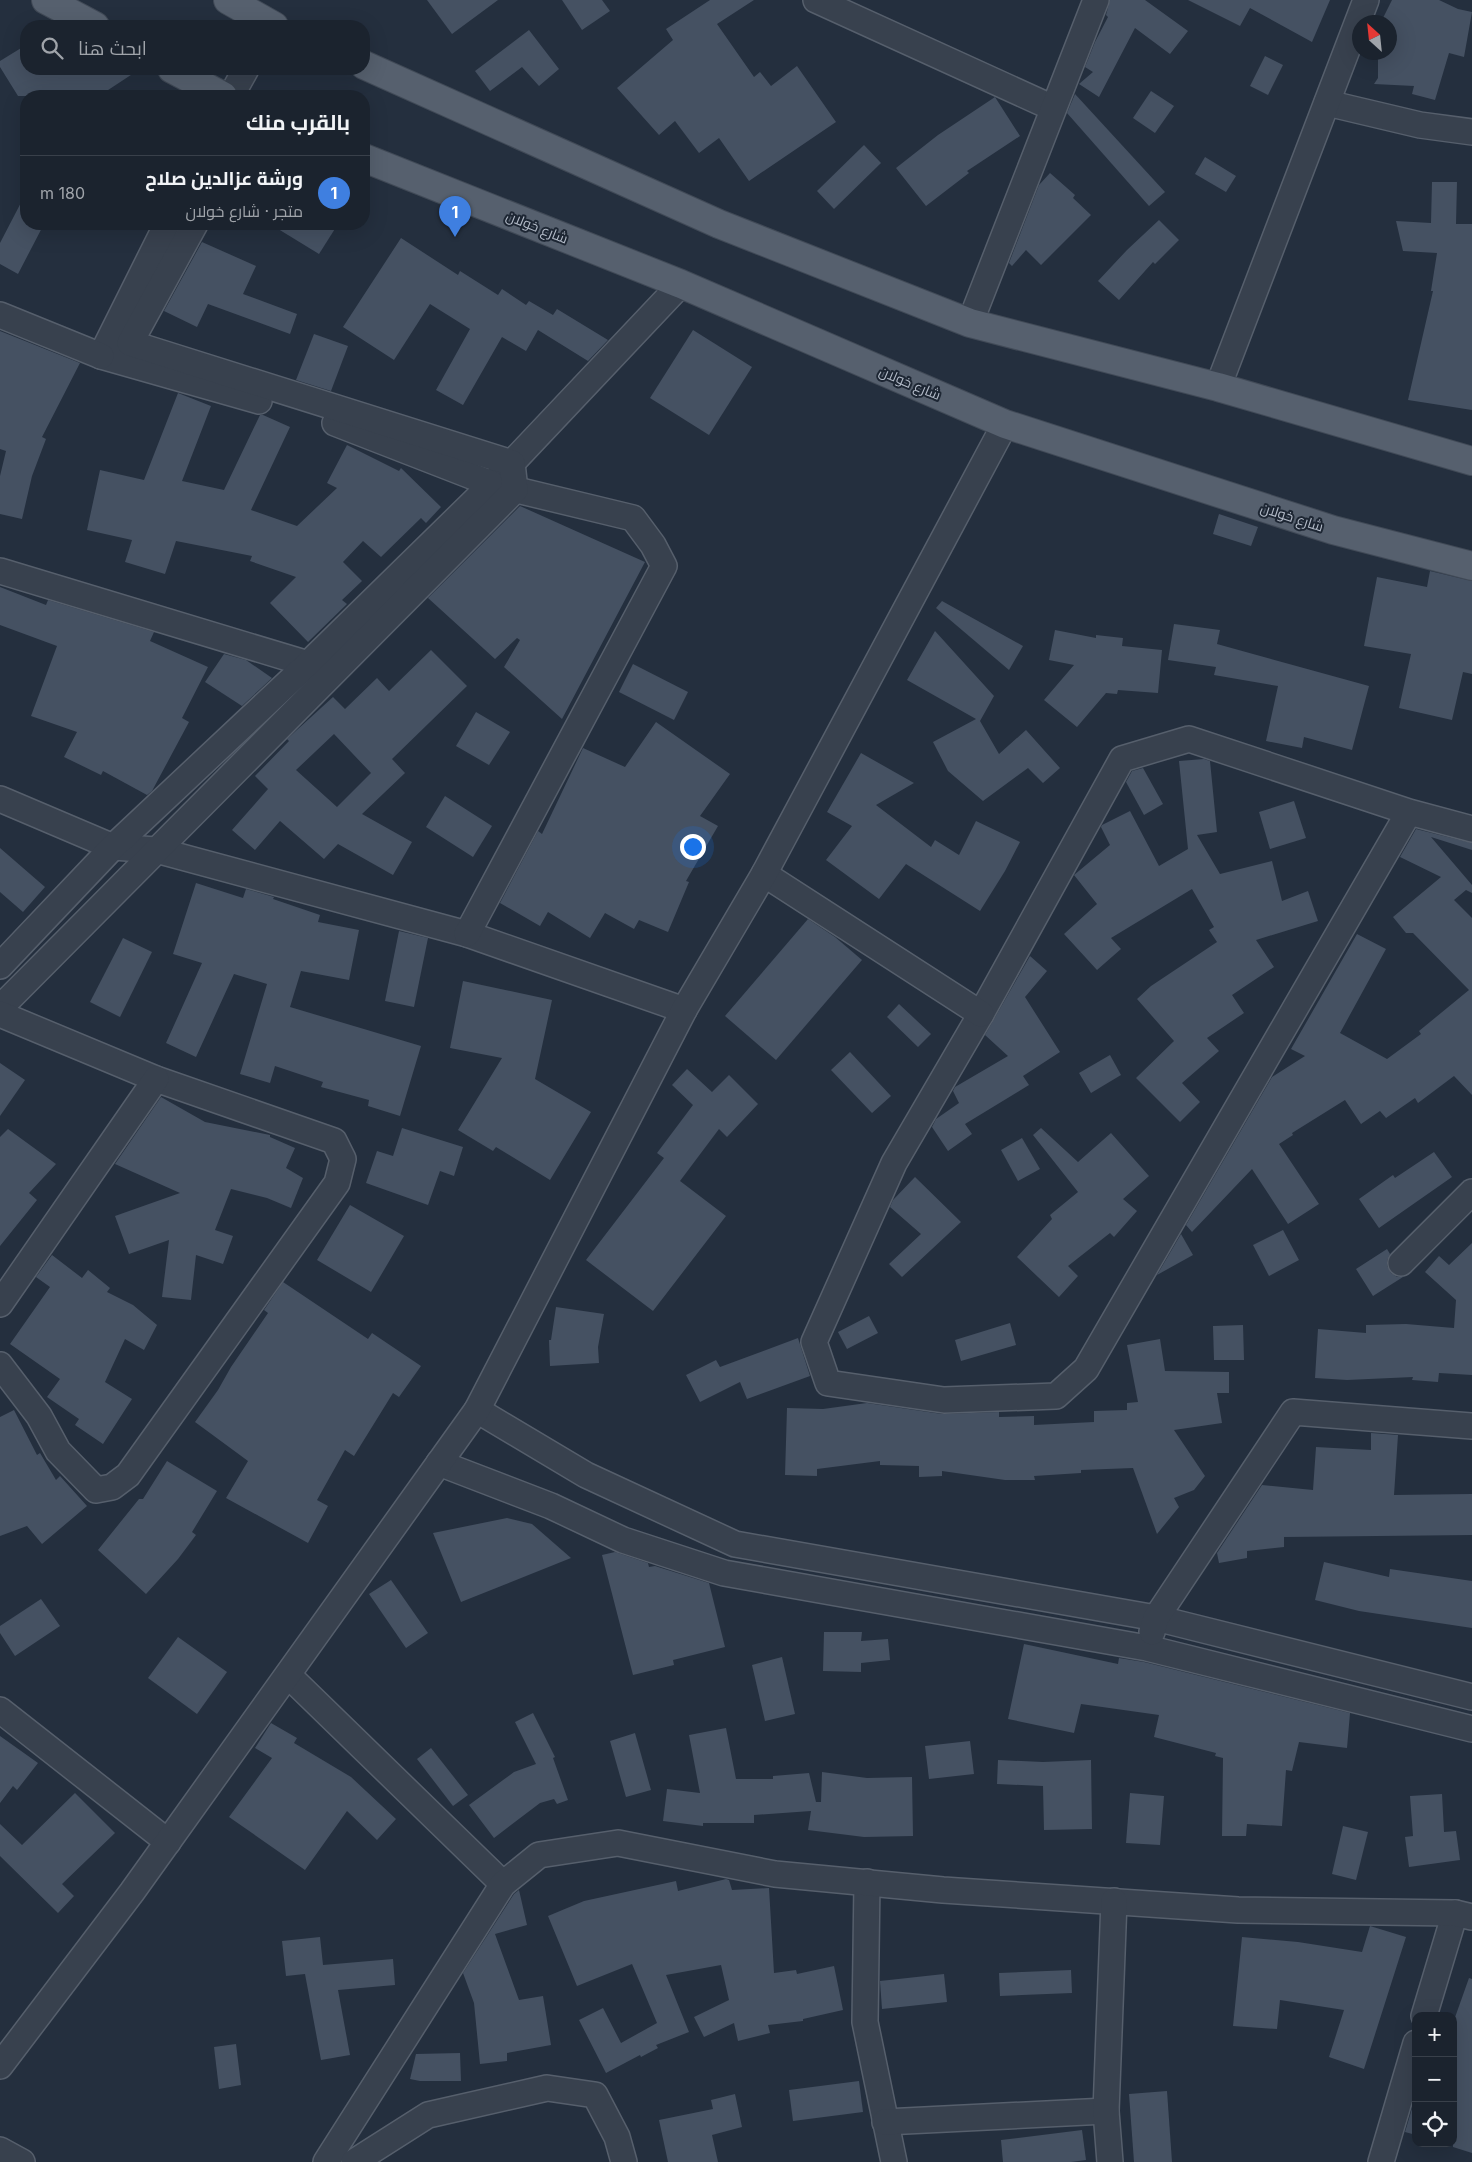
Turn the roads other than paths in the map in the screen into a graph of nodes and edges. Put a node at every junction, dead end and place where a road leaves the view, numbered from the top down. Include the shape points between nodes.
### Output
1 (46, 0) edge
2 (228, 0) edge
3 (816, 0) edge
4 (1096, 0) edge
5 (1366, 0) edge
6 (83, 20) edge
7 (261, 20) edge
8 (370, 68) edge
9 (183, 75) edge
10 (243, 75) edge
11 (212, 90) edge
12 (234, 90) edge
13 (1326, 103) junction
14 (1052, 108) junction
15 (1472, 132) edge
16 (370, 160) edge
17 (164, 230) edge
18 (192, 230) edge
19 (681, 284) junction
20 (0, 315) edge
21 (970, 323) junction
22 (101, 356) junction
23 (1218, 387) junction
24 (1006, 424) junction
25 (1472, 461) edge
26 (512, 463) junction
27 (504, 487) junction
28 (1472, 566) edge
29 (0, 571) edge
30 (308, 664) junction
31 (0, 799) edge
32 (1409, 812) junction
33 (1472, 829) edge
34 (113, 847) junction
35 (156, 850) junction
36 (764, 874) junction
37 (467, 934) junction
38 (0, 966) edge
39 (0, 1008) edge
40 (684, 1010) junction
41 (0, 1014) edge
42 (981, 1014) junction
43 (156, 1079) junction
44 (1472, 1192) edge
45 (1401, 1263) dead end
46 (0, 1304) edge
47 (0, 1365) edge
48 (477, 1410) junction
49 (1472, 1426) edge
50 (439, 1463) junction
51 (1156, 1618) junction
52 (1147, 1648) junction
53 (288, 1675) junction
54 (1472, 1697) edge
55 (0, 1710) edge
56 (1472, 1729) edge
57 (168, 1842) junction
58 (867, 1882) junction
59 (503, 1884) junction
60 (1114, 1901) junction
61 (1463, 1915) edge
62 (1426, 2012) edge
63 (1412, 2057) edge
64 (0, 2066) edge
65 (1106, 2111) junction
66 (886, 2122) junction
67 (0, 2150) edge
68 (1383, 2161) edge
69 (22, 2162) edge
70 (326, 2162) edge
71 (354, 2162) edge
72 (624, 2162) edge
73 (894, 2162) edge
74 (1110, 2162) edge

1 - 6 main road
2 - 7 main road
3 - 14 street
4 - 14 street
5 - 13 street
8 - 21 main road via 719,224
9 - 11 main road
10 - 12 street
13 - 15 street via 1420,125
13 - 23 street
14 - 21 street
16 - 19 main road, شارع خولان
17 - 22 street
18 - 26 street via 130,343
19 - 24 main road, شارع خولان
19 - 26 street
20 - 22 street
21 - 23 main road
22 - 27 street via 327,420
23 - 25 main road
24 - 28 main road, شارع خولان via 1333,530
24 - 36 street
26 - 27 street
27 - 30 street
27 - 35 street
27 - 37 street via 633,518 664,566
29 - 30 street
30 - 34 street
31 - 34 street
32 - 33 street
32 - 42 street via 1188,739 1122,759
32 - 42 street via 1086,1369 1056,1396 944,1400 828,1383 814,1342 894,1163
34 - 35 street
34 - 38 street
35 - 37 street
35 - 39 street
36 - 40 street
36 - 42 street
37 - 40 street
40 - 48 street
41 - 43 street
43 - 46 street
43 - 47 street via 334,1141 342,1159 337,1183 128,1475 112,1488 96,1490 58,1451 40,1416
44 - 45 street
48 - 50 street
48 - 51 street via 586,1475 735,1544
49 - 51 street via 1293,1412
50 - 52 street via 551,1506 624,1540 724,1573
50 - 53 street
51 - 52 street
51 - 54 street
52 - 56 street
53 - 57 street
53 - 59 street
55 - 57 street
57 - 64 street
58 - 59 street via 775,1874 618,1843 539,1855
58 - 60 street
58 - 66 street via 865,2022
59 - 70 street
60 - 61 street via 1238,1910
60 - 65 street
61 - 62 street
63 - 68 street
65 - 66 street
65 - 74 street
66 - 73 street
67 - 69 street
71 - 72 street via 428,2115 547,2088 594,2095 617,2137

